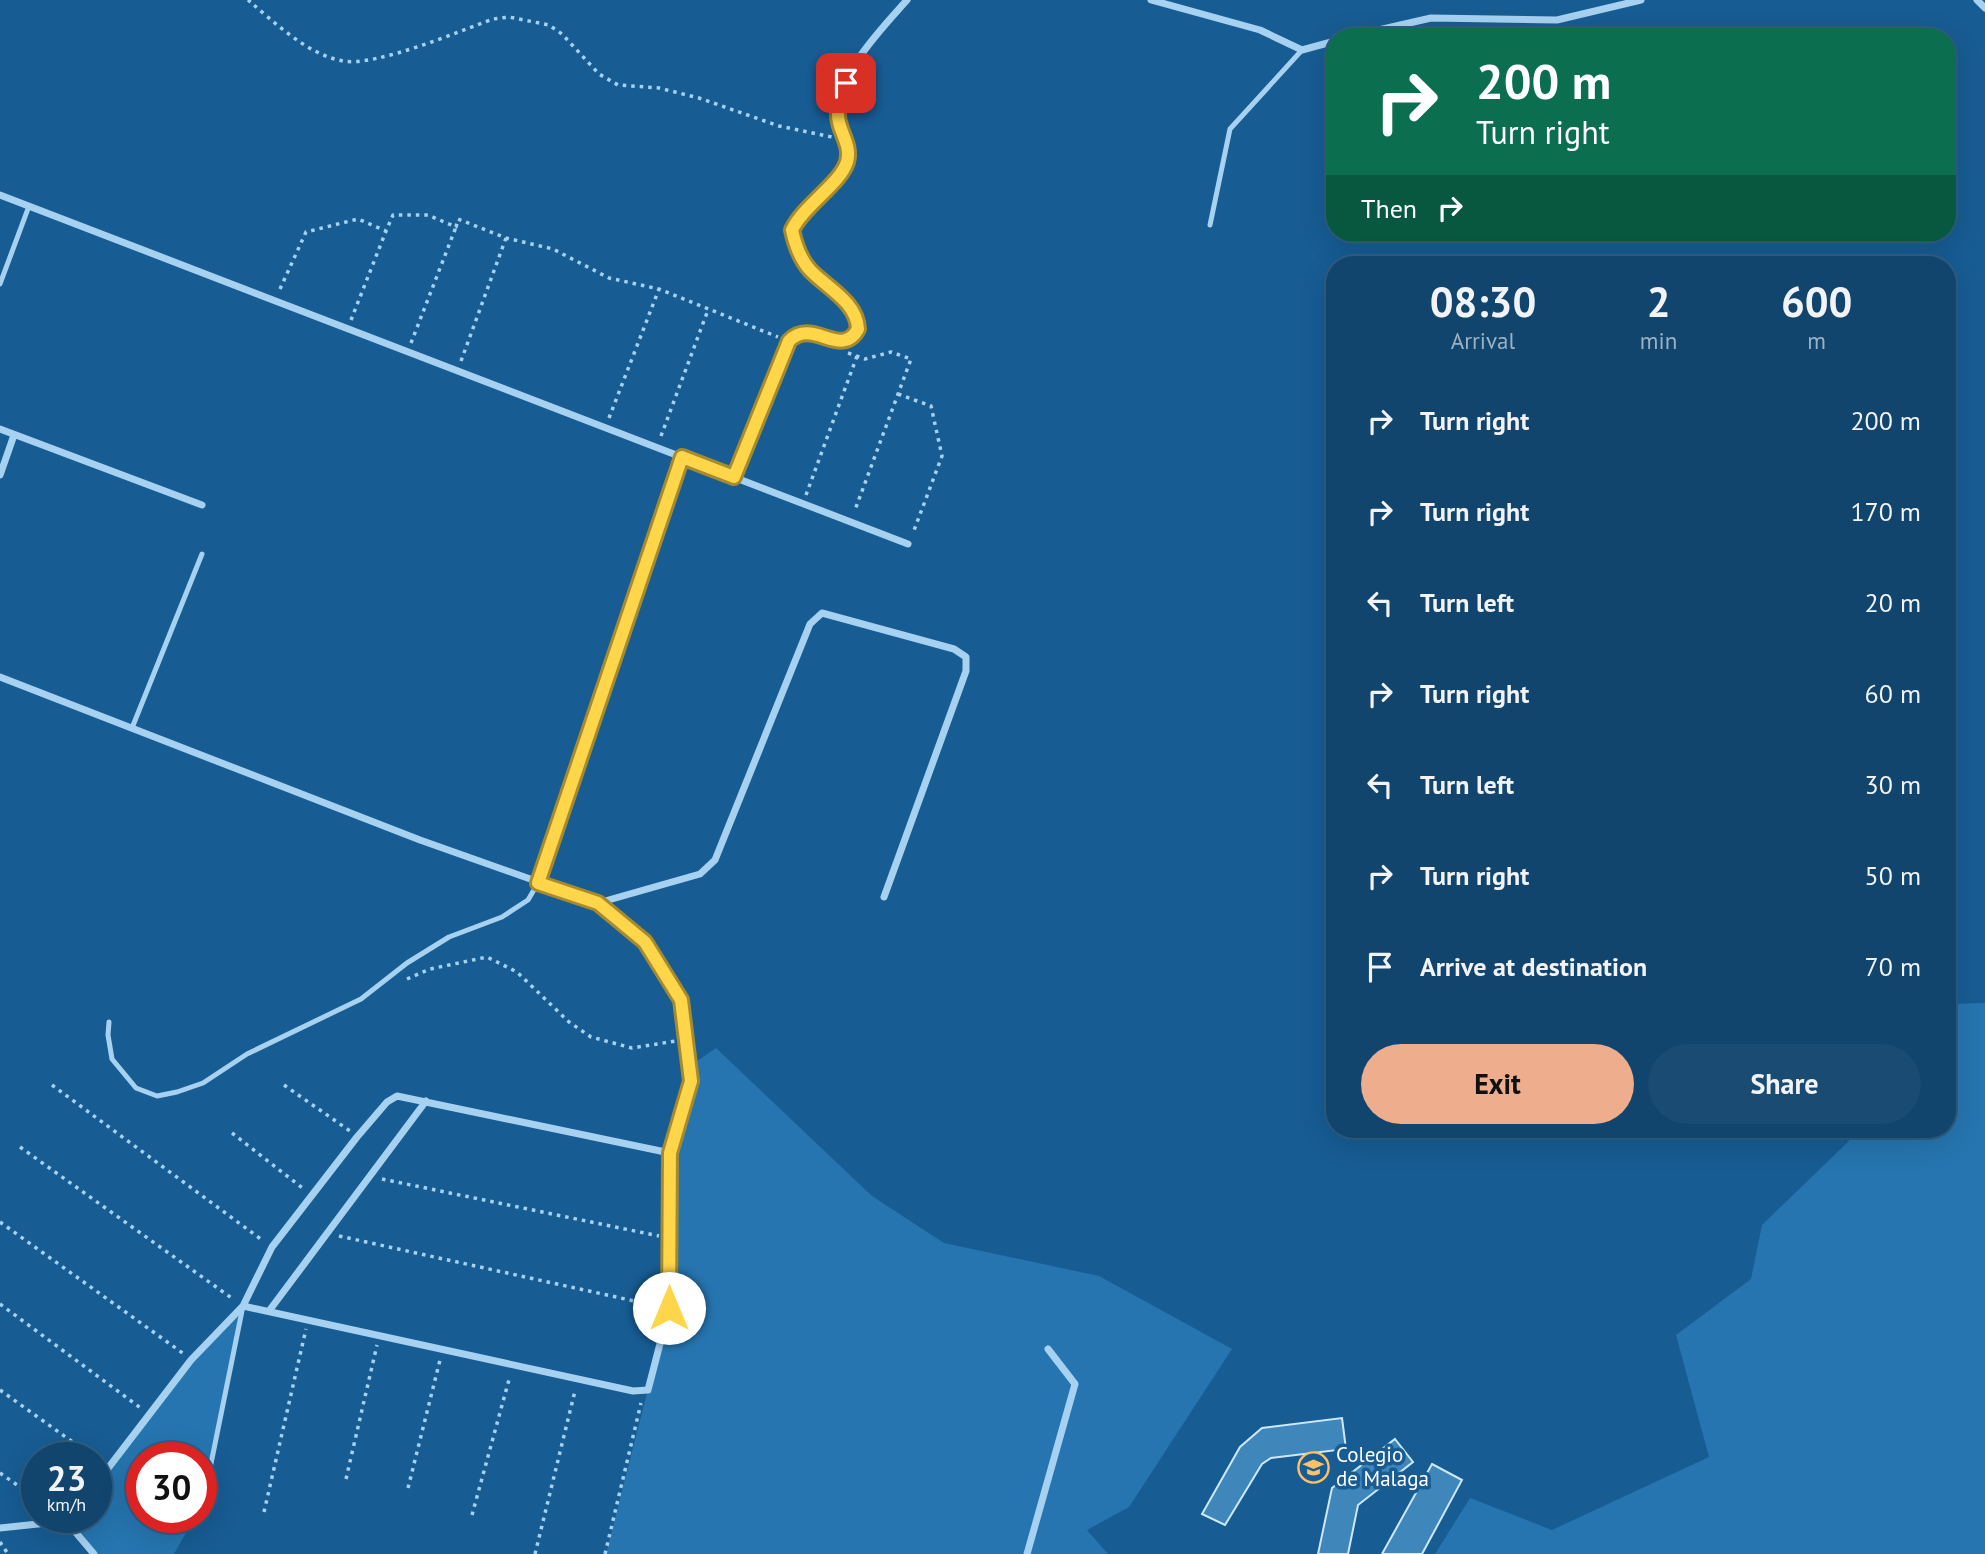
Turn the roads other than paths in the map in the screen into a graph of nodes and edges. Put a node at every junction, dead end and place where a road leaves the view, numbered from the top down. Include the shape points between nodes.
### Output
1 (908, 0) edge
2 (1152, 0) edge
3 (1641, 0) edge
4 (1977, 0) edge
5 (1985, 8) edge
6 (1387, 28) edge
7 (1326, 44) edge
8 (1303, 50) junction
9 (0, 195) edge
10 (29, 206) junction
11 (1210, 225) dead end
12 (0, 284) edge
13 (0, 429) edge
14 (14, 435) junction
15 (682, 457) junction
16 (0, 475) edge
17 (734, 477) junction
18 (202, 505) dead end
19 (908, 544) road end
20 (202, 554) dead end
21 (0, 677) edge
22 (132, 728) junction
23 (538, 883) junction
24 (884, 897) dead end
25 (598, 903) junction
26 (109, 1022) dead end
27 (426, 1101) junction
28 (670, 1153) junction
29 (243, 1307) junction
30 (269, 1311) junction
31 (1048, 1349) dead end
32 (215, 1442) edge
33 (112, 1463) edge
34 (21, 1525) edge
35 (0, 1528) edge
36 (78, 1533) edge
37 (94, 1554) edge
38 (1027, 1554) edge

1 - 17 street via 876,34 842,93 838,116 846,138 847,162 841,175 798,217 792,230 800,256 856,314 858,329 846,341 810,332 789,341
2 - 8 street via 1260,30
3 - 6 street via 1557,20 1431,18
4 - 5 street
7 - 8 street
8 - 11 lane via 1230,129
9 - 10 street
10 - 12 lane
10 - 15 street
13 - 14 street
14 - 16 street
14 - 18 street
15 - 17 street
15 - 23 street
17 - 19 street
20 - 22 lane
21 - 22 street
22 - 23 street
23 - 25 street
23 - 26 lane via 528,900 502,917 449,937 361,999 177,1093 157,1096 136,1088 112,1059
24 - 25 street via 966,671 966,657 954,649 822,614 810,624 715,860 700,874
25 - 28 street via 645,942 681,1000 691,1081
27 - 28 street
27 - 29 street via 397,1096 387,1102 272,1247
27 - 30 street
28 - 30 street via 669,1308 646,1390 632,1391
29 - 30 street
29 - 32 lane
29 - 33 street via 191,1360
31 - 38 street via 1075,1384
34 - 35 street
36 - 37 street

